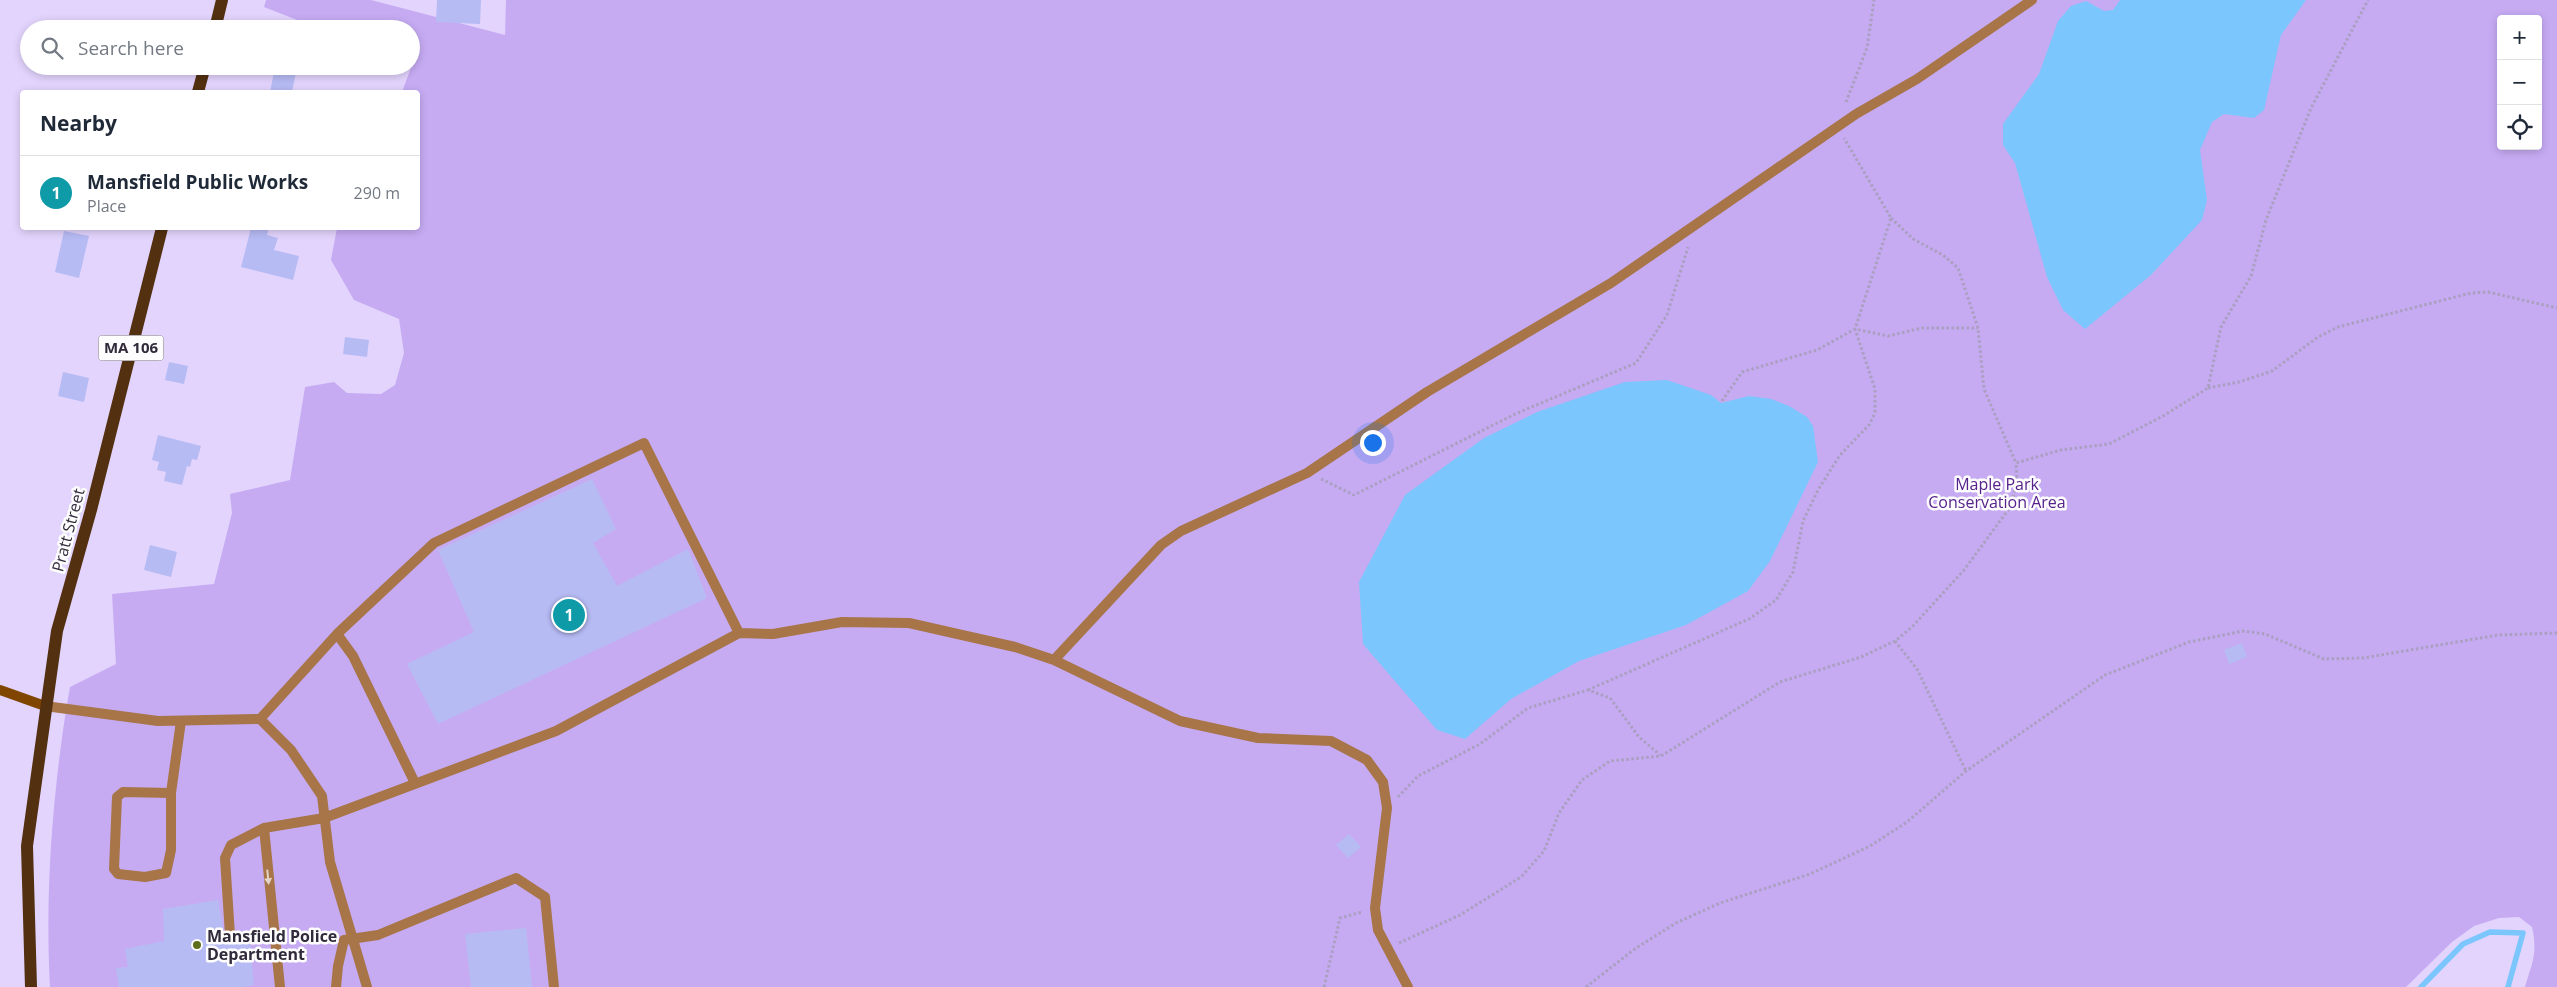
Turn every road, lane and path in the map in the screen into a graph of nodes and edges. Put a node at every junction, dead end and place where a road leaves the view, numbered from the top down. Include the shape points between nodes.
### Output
1 (222, 0) edge
2 (1874, 0) edge
3 (2032, 0) edge
4 (2368, 0) edge
5 (216, 20) edge
6 (203, 75) edge
7 (199, 90) edge
8 (1837, 126) junction
9 (1891, 218) junction
10 (1696, 224) junction
11 (161, 230) edge
12 (2557, 308) edge
13 (1978, 328) junction
14 (1855, 329) junction
15 (2208, 388) junction
16 (1722, 401) dead end
17 (2016, 463) junction
18 (1306, 473) junction
19 (739, 633) junction
20 (2557, 633) edge
21 (338, 634) junction
22 (1895, 641) junction
23 (1054, 660) junction
24 (0, 690) edge
25 (1588, 690) junction
26 (45, 706) junction
27 (260, 719) junction
28 (181, 720) junction
29 (1661, 756) junction
30 (1966, 771) junction
31 (415, 784) junction
32 (171, 793) junction
33 (1387, 808) junction
34 (324, 818) junction
35 (264, 828) junction
36 (1375, 908) junction
37 (230, 935) dead end
38 (353, 937) junction
39 (1388, 948) junction
40 (31, 987) edge
41 (280, 987) edge
42 (336, 987) edge
43 (367, 987) edge
44 (554, 987) edge
45 (1324, 987) edge
46 (1408, 987) edge
47 (1586, 987) edge

1 - 5 main road
2 - 8 path via 1867,48
3 - 8 lane via 1917,79
4 - 15 path via 2312,108 2266,220 2251,276 2221,328
6 - 7 main road
8 - 9 path
8 - 10 lane
9 - 13 path via 1913,240 1944,255 1958,268
9 - 14 path
10 - 18 lane via 1611,283 1427,392
10 - 18 path via 1667,315 1636,362 1515,414 1354,495
11 - 26 main road, Pratt Street / MA 106 via 57,631
12 - 15 path via 2488,292 2471,293 2338,327 2318,337 2272,372
13 - 14 path via 1922,328 1888,336
13 - 17 path via 1984,389
14 - 16 path via 1816,350 1742,372
14 - 25 path via 1875,389 1875,413 1869,425 1840,455 1818,490 1804,521 1793,572 1776,600 1749,619
15 - 17 path via 2109,444 2061,450
17 - 22 path via 2017,482 2010,506 1964,570
18 - 23 lane via 1181,531 1161,545
19 - 21 lane via 644,443 434,543
19 - 23 lane via 773,634 842,622 909,623 1015,647
19 - 31 lane via 556,731
20 - 30 path via 2498,635 2363,658 2324,659 2265,634 2243,631 2189,642 2105,675
21 - 27 lane
21 - 31 lane via 354,656
22 - 29 path via 1861,657 1780,682
22 - 30 path via 1917,669
23 - 33 lane via 1180,721 1258,738 1330,741 1367,760 1383,782
24 - 26 main road
25 - 29 path via 1610,698 1639,737
25 - 33 path via 1528,708 1480,744 1418,776
26 - 28 lane via 158,721
26 - 40 main road, Pratt Street / MA 106 via 27,846
27 - 28 lane
27 - 34 lane via 291,750 322,796
28 - 32 lane
29 - 39 path via 1610,760 1582,780 1559,814 1544,851 1521,877 1460,915
30 - 47 path via 1908,822 1870,846 1810,874 1720,903 1676,922
31 - 34 lane
32 - 32 lane via 171,850 166,873 145,877 118,874 114,868 118,797 123,792
33 - 36 lane
34 - 35 lane
34 - 38 lane via 330,862
35 - 37 lane via 231,845 225,858
35 -> 41 lane
36 - 39 lane via 1378,930
36 - 45 path via 1340,918
38 - 42 lane via 344,940
38 - 43 lane
38 - 44 lane via 378,935 516,878 546,897
39 - 46 lane

